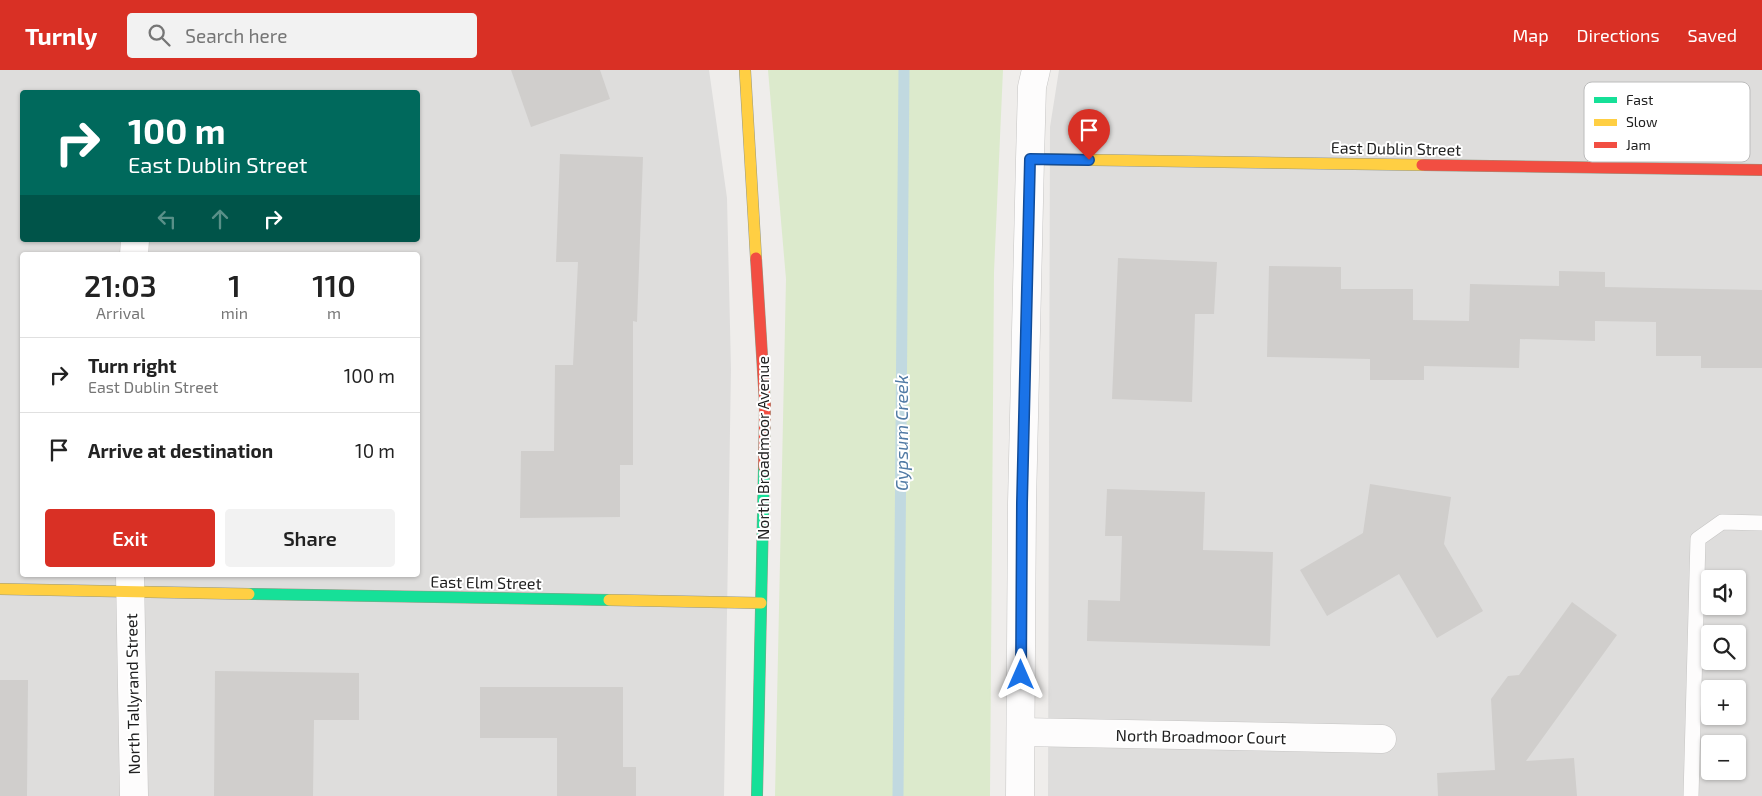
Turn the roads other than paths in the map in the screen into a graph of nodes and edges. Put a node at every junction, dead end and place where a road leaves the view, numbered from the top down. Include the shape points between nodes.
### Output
1 (745, 70) edge
2 (1036, 70) edge
3 (1030, 159) junction
4 (1762, 170) edge
5 (1762, 523) edge
6 (130, 583) edge
7 (0, 589) edge
8 (761, 604) junction
9 (1020, 732) junction
10 (1382, 739) dead end
11 (134, 796) edge
12 (757, 796) edge
13 (1020, 796) edge
14 (1692, 796) edge

1 - 8 street, North Broadmoor Avenue via 765,404
2 - 3 street via 1032,87
3 - 4 street, East Dublin Street
3 - 9 street
5 - 14 lane via 1722,522 1698,539
6 - 7 street, East Elm Street
6 - 8 street, East Elm Street
6 - 11 street, North Tallyrand Street
8 - 12 street, North Broadmoor Avenue
9 - 10 street, North Broadmoor Court
9 - 13 street

